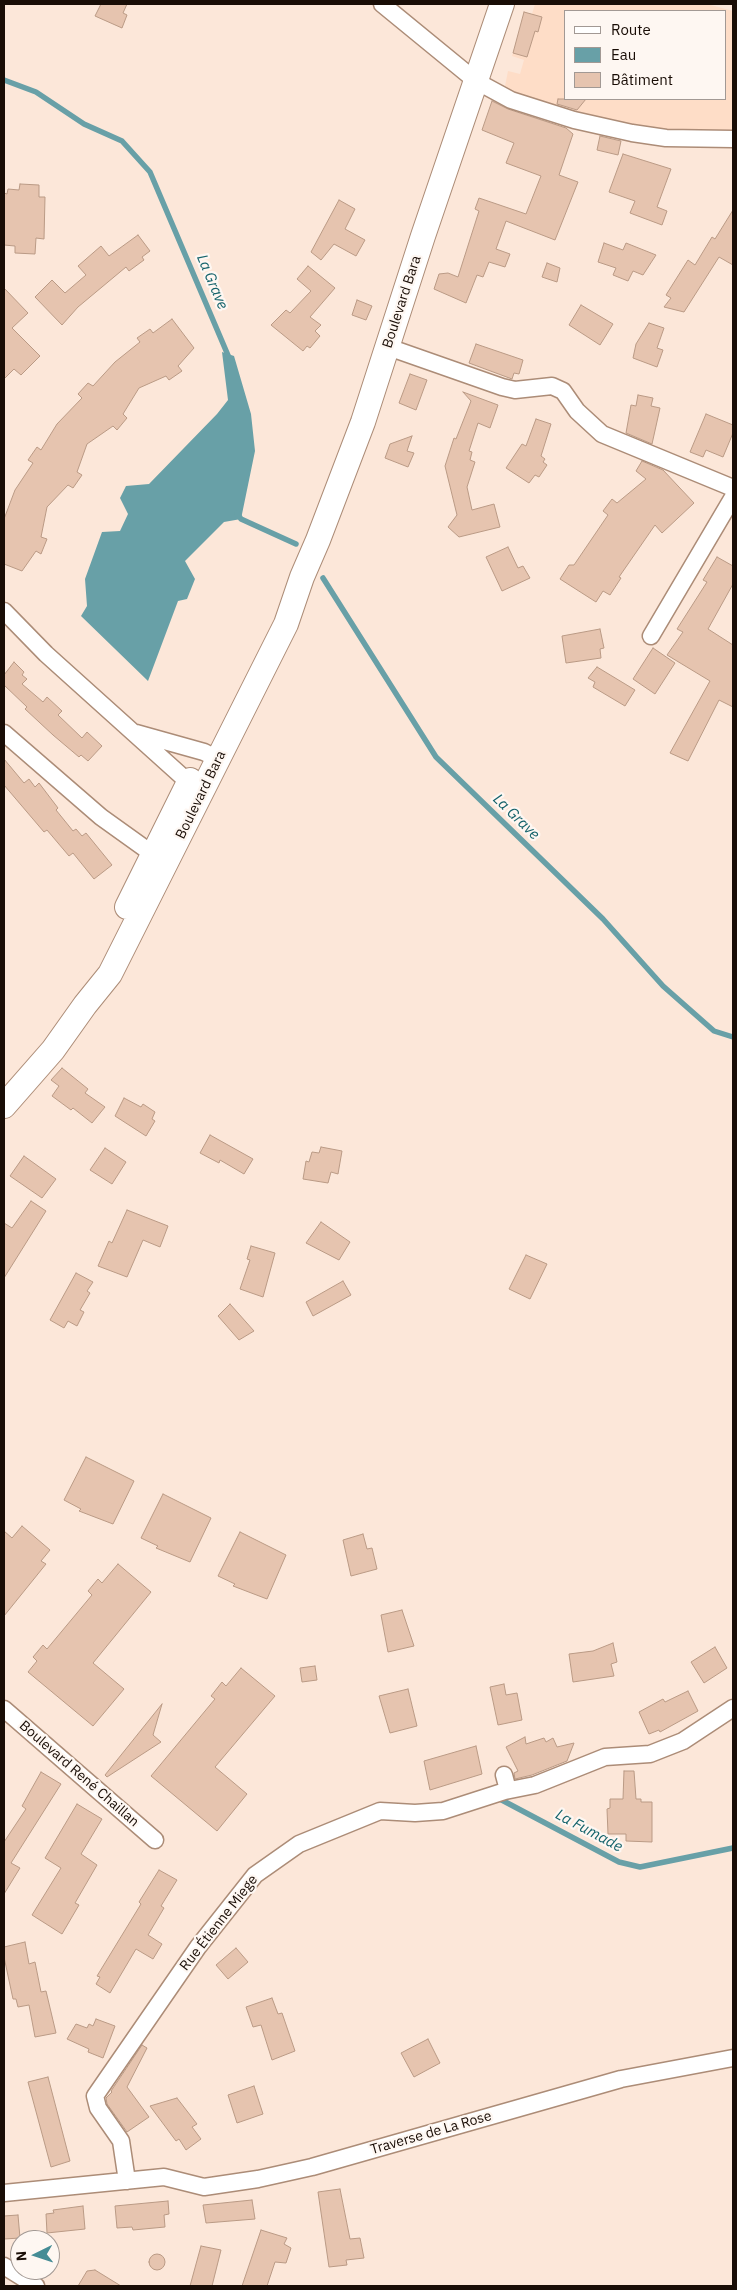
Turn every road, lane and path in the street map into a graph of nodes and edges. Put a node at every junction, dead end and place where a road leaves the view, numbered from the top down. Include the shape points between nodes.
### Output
1 (382, 4) edge
2 (508, 4) edge
3 (499, 14) edge
4 (476, 81) junction
5 (733, 139) edge
6 (388, 347) junction
7 (733, 488) edge
8 (733, 497) edge
9 (4, 611) edge
10 (651, 636) dead end
11 (131, 732) junction
12 (4, 733) edge
13 (211, 756) junction
14 (195, 788) junction
15 (159, 859) junction
16 (4, 1106) edge
17 (733, 1708) edge
18 (4, 1709) edge
19 (155, 1840) dead end
20 (733, 2058) edge
21 (127, 2181) junction
22 (4, 2193) edge
23 (4, 2266) edge
24 (36, 2286) edge

1 - 4 street
2 - 3 street, Boulevard Bara
3 - 4 street, Boulevard Bara
4 - 5 street via 511,100 574,120 666,138
4 - 6 street, Boulevard Bara
6 - 7 street via 502,387 515,390 552,386 563,391 576,411 602,434
6 - 13 street, Boulevard Bara via 286,624
8 - 10 street
9 - 11 street
11 - 13 street
11 - 14 street
12 - 15 street via 101,817
13 - 14 street, Boulevard Bara
14 - 15 street, Boulevard Bara
15 - 16 street, Boulevard Bara via 110,974 53,1050
17 - 21 street, Rue Étienne Miege via 683,1741 650,1754 606,1757 535,1785 506,1783 443,1811 380,1811 299,1844 255,1875 198,1947 96,2096 98,2108 121,2141
18 - 19 street, Boulevard René Chaillan
20 - 21 street, Traverse de La Rose via 621,2079 312,2167 258,2179 204,2187 164,2177
21 - 22 street, Traverse de La Rose
23 - 24 street

